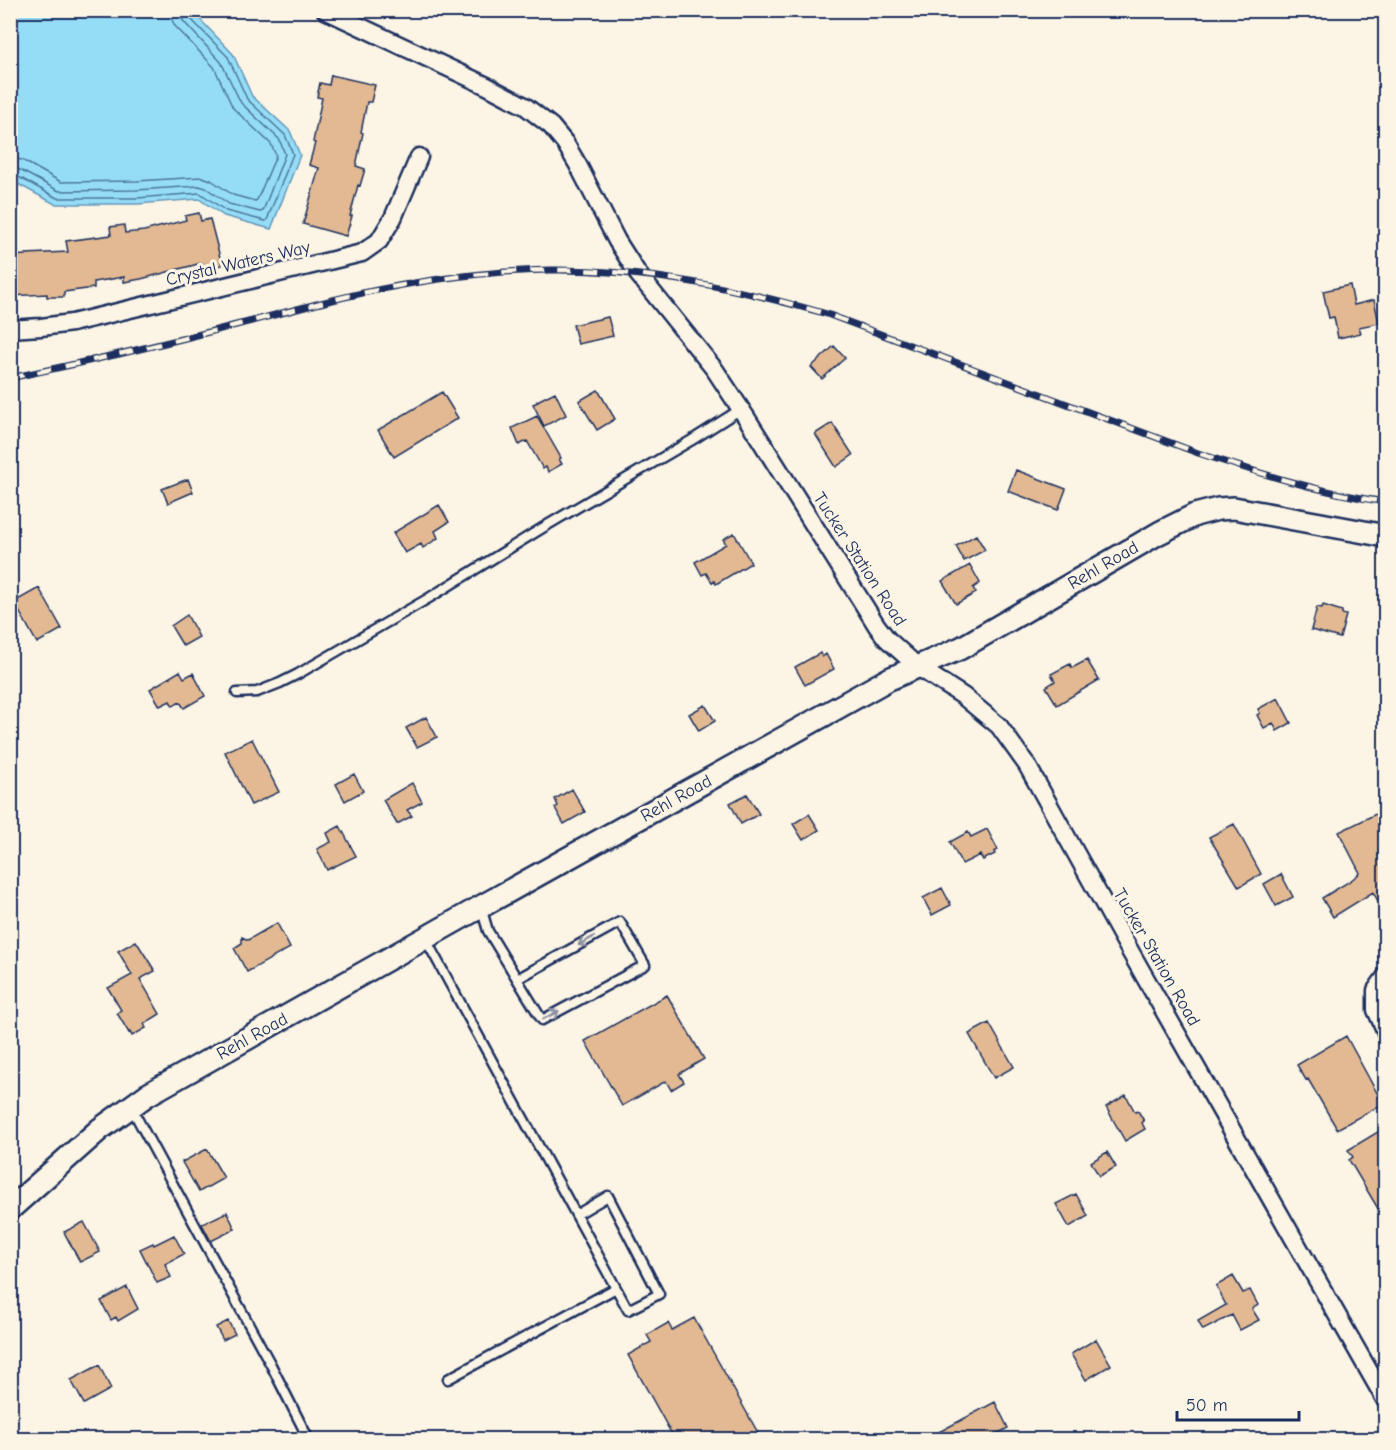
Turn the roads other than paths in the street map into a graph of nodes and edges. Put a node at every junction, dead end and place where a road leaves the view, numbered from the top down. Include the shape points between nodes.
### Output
1 (326, 10) edge
2 (419, 157) dead end
3 (10, 328) edge
4 (741, 409) junction
5 (1386, 536) edge
6 (918, 667) junction
7 (237, 693) dead end
8 (481, 907) junction
9 (425, 938) junction
10 (1386, 976) edge
11 (517, 979) junction
12 (1386, 1032) edge
13 (131, 1107) junction
14 (10, 1209) edge
15 (576, 1215) junction
16 (616, 1288) junction
17 (448, 1379) dead end
18 (1386, 1401) edge
19 (309, 1440) edge

1 - 4 street, Tucker Station Road via 487,86 525,106 551,126 578,165 638,274
2 - 3 street, Crystal Waters Way via 393,218 379,241 362,253 72,323
4 - 6 street, Tucker Station Road via 877,626
4 - 7 lane via 297,674 257,692
5 - 6 street, Rehl Road via 1234,508 1196,515 1158,533 961,648
6 - 8 street, Rehl Road via 889,679
6 - 18 street, Tucker Station Road via 963,696 999,726 1027,765
8 - 9 street, Rehl Road
8 - 11 lane via 488,931
9 - 13 street, Rehl Road
9 - 15 lane
10 - 12 street via 1376,990 1376,1010
11 -> 11 lane via 542,1020 645,964 620,922
13 - 14 street, Rehl Road via 100,1129
13 - 19 lane
15 - 16 lane
15 - 16 lane via 608,1196 659,1294 628,1310
16 - 17 lane

